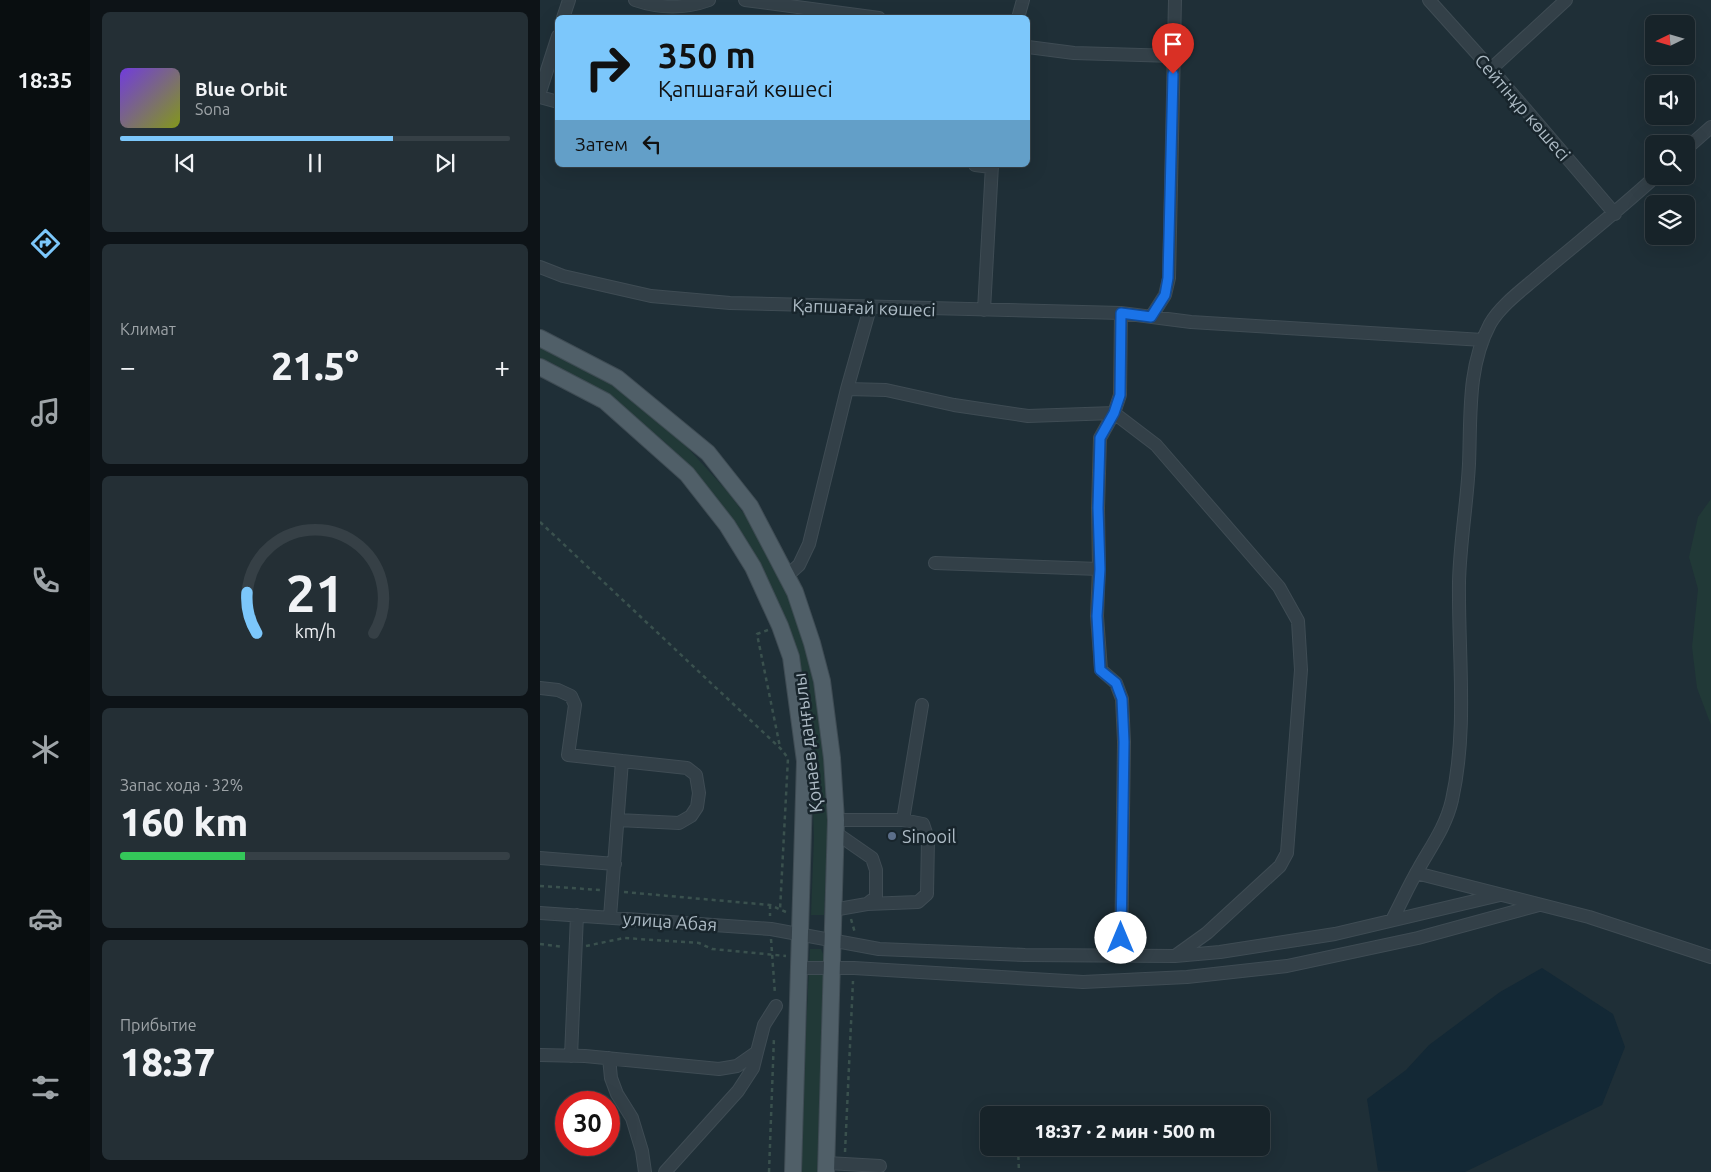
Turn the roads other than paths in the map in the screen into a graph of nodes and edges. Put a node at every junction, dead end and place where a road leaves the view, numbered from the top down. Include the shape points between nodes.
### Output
1 (569, 0) edge
2 (634, 0) edge
3 (709, 0) edge
4 (745, 0) edge
5 (1023, 0) edge
6 (1175, 0) edge
7 (1430, 0) edge
8 (1566, 0) edge
9 (564, 15) edge
10 (857, 15) edge
11 (1019, 15) edge
12 (555, 45) edge
13 (1030, 46) edge
14 (1174, 56) junction
15 (1491, 69) junction
16 (540, 92) edge
17 (540, 98) edge
18 (555, 101) edge
19 (1711, 128) edge
20 (1695, 141) edge
21 (992, 167) edge
22 (1646, 185) edge
23 (1615, 214) junction
24 (540, 268) edge
25 (870, 308) junction
26 (984, 310) junction
27 (1121, 313) junction
28 (1151, 317) junction
29 (540, 338) edge
30 (1483, 340) junction
31 (540, 367) edge
32 (847, 389) junction
33 (1114, 413) junction
34 (936, 563) dead end
35 (1100, 569) junction
36 (788, 575) junction
37 (540, 688) edge
38 (922, 705) dead end
39 (622, 762) junction
40 (618, 820) junction
41 (903, 820) junction
42 (836, 826) junction
43 (540, 858) edge
44 (615, 864) junction
45 (1416, 873) junction
46 (1500, 895) junction
47 (868, 904) junction
48 (1539, 905) junction
49 (833, 910) junction
50 (540, 913) edge
51 (577, 915) junction
52 (610, 917) junction
53 (1392, 920) junction
54 (800, 936) junction
55 (832, 941) junction
56 (1121, 955) junction
57 (1175, 956) junction
58 (1711, 957) edge
59 (794, 962) junction
60 (832, 968) junction
61 (776, 1006) dead end
62 (757, 1052) junction
63 (540, 1055) edge
64 (571, 1056) junction
65 (609, 1058) junction
66 (880, 1166) dead end
67 (827, 1168) edge
68 (645, 1172) edge
69 (665, 1172) edge
70 (793, 1172) edge

1 - 9 street
2 - 3 street via 655,7 690,7
4 - 10 street
5 - 11 street
6 - 14 street
7 - 15 street, Сейтінұр көшесі
8 - 15 street
12 - 16 street
13 - 14 street via 1074,53
14 - 28 street via 1168,278 1165,295
15 - 23 street, Сейтінұр көшесі
17 - 18 street
19 - 20 street
21 - 26 street
22 - 23 street
23 - 30 street via 1519,292 1491,322
24 - 25 street, Қапшағай көшесі via 651,296 730,303
25 - 26 street, Қапшағай көшесі
25 - 32 street
26 - 27 street, Қапшағай көшесі
27 - 28 street, Қапшағай көшесі
27 - 33 street via 1120,395
28 - 30 street, Қапшағай көшесі
29 - 36 main road, Қонаев даңғылы via 617,378 708,453 750,506
30 - 45 street via 1470,405 1459,582 1461,742 1452,801 1441,833
31 - 54 main road, Қонаев даңғылы via 605,401 687,474 753,567 780,626 796,680 805,761
32 - 33 street via 886,390 954,405 1028,416
32 - 36 street via 809,544 799,565
33 - 35 street via 1100,438
33 - 57 street via 1156,445 1279,588 1298,620 1301,670 1287,853 1280,866 1207,933
34 - 35 street
35 - 56 street via 1097,616 1100,670 1116,683 1122,699
36 - 42 main road, Қонаев даңғылы via 822,681
37 - 39 street via 558,690 571,696 576,705 568,755
38 - 41 street
39 - 40 street
39 - 40 street via 687,768 696,775 699,793 697,807 679,824
40 - 44 street
41 - 42 street
41 - 47 street via 923,824 928,839 926,894 918,902
42 - 47 street via 872,858 876,870 876,897
42 - 49 main road, Қонаев даңғылы
43 - 44 street
44 - 52 street
45 - 46 street
45 - 53 street
46 - 48 street
46 - 53 street, улица Абая
47 - 49 street
48 - 58 street via 1589,917
48 - 60 street via 1418,938 1287,966 1187,977 1083,982
49 - 55 main road, Қонаев даңғылы
50 - 51 street, улица Абая
51 - 52 street, улица Абая
51 - 64 street
52 - 54 street, улица Абая via 771,930
53 - 57 street, улица Абая via 1310,938
54 - 55 street, улица Абая
54 - 59 main road, Қонаев даңғылы
55 - 56 street, улица Абая via 879,949
55 - 60 main road, Қонаев даңғылы
56 - 57 street, улица Абая
59 - 60 street
59 - 70 main road, Қонаев даңғылы
60 - 67 main road, Қонаев даңғылы
61 - 62 street via 764,1025
62 - 65 street via 737,1066 719,1069
62 - 69 street via 754,1068 738,1091
63 - 64 street
64 - 65 street
65 - 68 street via 611,1078 632,1118
66 - 67 street via 844,1164

